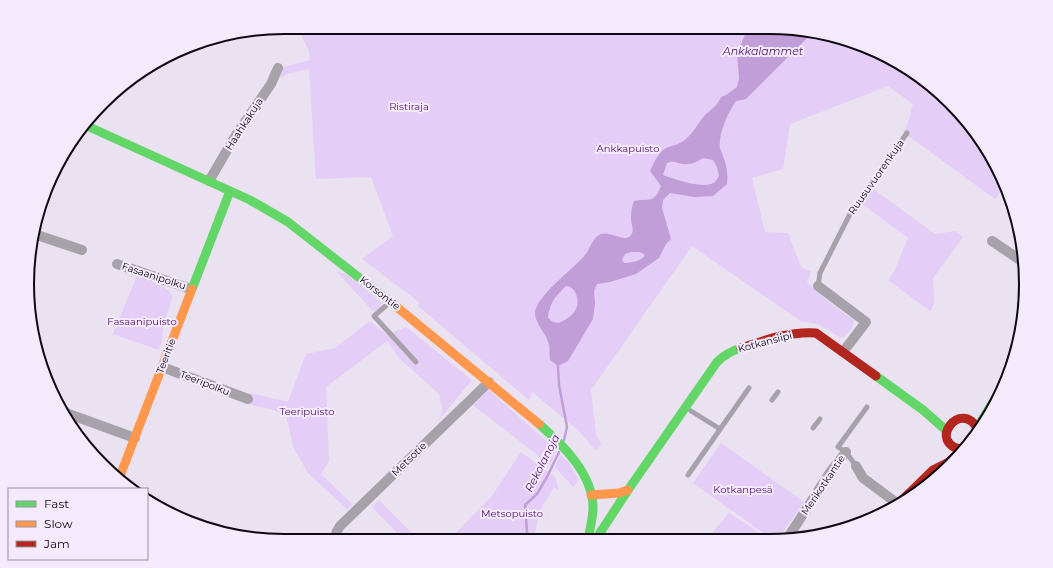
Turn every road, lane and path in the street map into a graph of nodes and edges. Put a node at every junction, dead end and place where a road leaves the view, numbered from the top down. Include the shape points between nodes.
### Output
1 (278, 68) dead end
2 (90, 127) edge
3 (907, 133) dead end
4 (209, 181) junction
5 (230, 191) junction
6 (39, 236) edge
7 (992, 241) dead end
8 (82, 250) dead end
9 (1017, 258) edge
10 (117, 264) dead end
11 (818, 286) joint
12 (191, 289) junction
13 (390, 302) junction
14 (844, 352) junction
15 (416, 362) dead end
16 (162, 367) junction
17 (488, 382) junction
18 (749, 388) dead end
19 (778, 392) dead end
20 (248, 399) dead end
21 (772, 400) dead end
22 (990, 401) edge
23 (867, 407) dead end
24 (923, 410) junction
25 (691, 411) dead end
26 (71, 415) edge
27 (820, 419) dead end
28 (961, 419) junction
29 (975, 425) edge
30 (813, 428) dead end
31 (720, 429) junction
32 (946, 431) junction
33 (135, 438) junction
34 (948, 441) junction
35 (957, 448) edge
36 (846, 452) junction
37 (856, 466) joint
38 (940, 466) edge
39 (933, 470) junction
40 (121, 474) edge
41 (688, 475) dead end
42 (927, 478) edge
43 (628, 490) junction
44 (591, 495) junction
45 (894, 501) edge
46 (618, 504) junction
47 (593, 508) junction
48 (791, 533) edge
49 (336, 534) edge
50 (589, 534) edge
51 (599, 534) edge

1 - 4 street, Haahkakuja via 271,84 236,135
2 - 4 main road, Korsontie
3 - 11 lane, Ruusuvuorenkuja via 853,208 820,273
4 - 5 main road, Korsontie
5 - 12 main road, Teeritie
5 - 13 main road, Korsontie via 288,222
6 - 8 street
7 - 9 street
10 - 12 street, Fasaanipolku
11 - 14 street, Ruusuvuorenkuja via 866,322
12 - 16 main road, Teeritie
13 - 15 lane via 374,316
13 - 17 main road, Korsontie
14 - 24 main road, Kotkansiipi
14 - 43 main road, Kotkansiipi via 822,336 810,332 740,348 724,355
16 - 20 street, Teeripolku
16 - 33 main road, Teeritie
17 - 44 main road, Korsontie via 570,454 587,482
17 - 49 street, Metsotie via 340,526
18 - 31 lane
19 - 21 lane
22 - 28 main road
23 - 36 lane via 838,447
24 - 28 main road, Kotkansiipi
24 - 32 main road, Kotkansiipi
25 - 31 lane
26 - 33 street
27 - 30 lane
28 - 29 main road via 973,422
28 - 32 main road via 950,424
31 - 41 lane
32 - 34 main road
33 - 40 main road, Teeritie
34 - 35 main road via 952,447
34 - 39 main road
36 - 37 lane
36 - 48 street, Merikotkantie
37 - 45 street via 864,478
38 - 39 main road
39 - 42 main road
43 - 44 main road
43 - 46 main road, Kotkansiipi
44 - 47 main road, Korsontie
46 - 47 main road
46 - 51 main road, Kotkansiipi
47 - 50 main road, Korsontie

